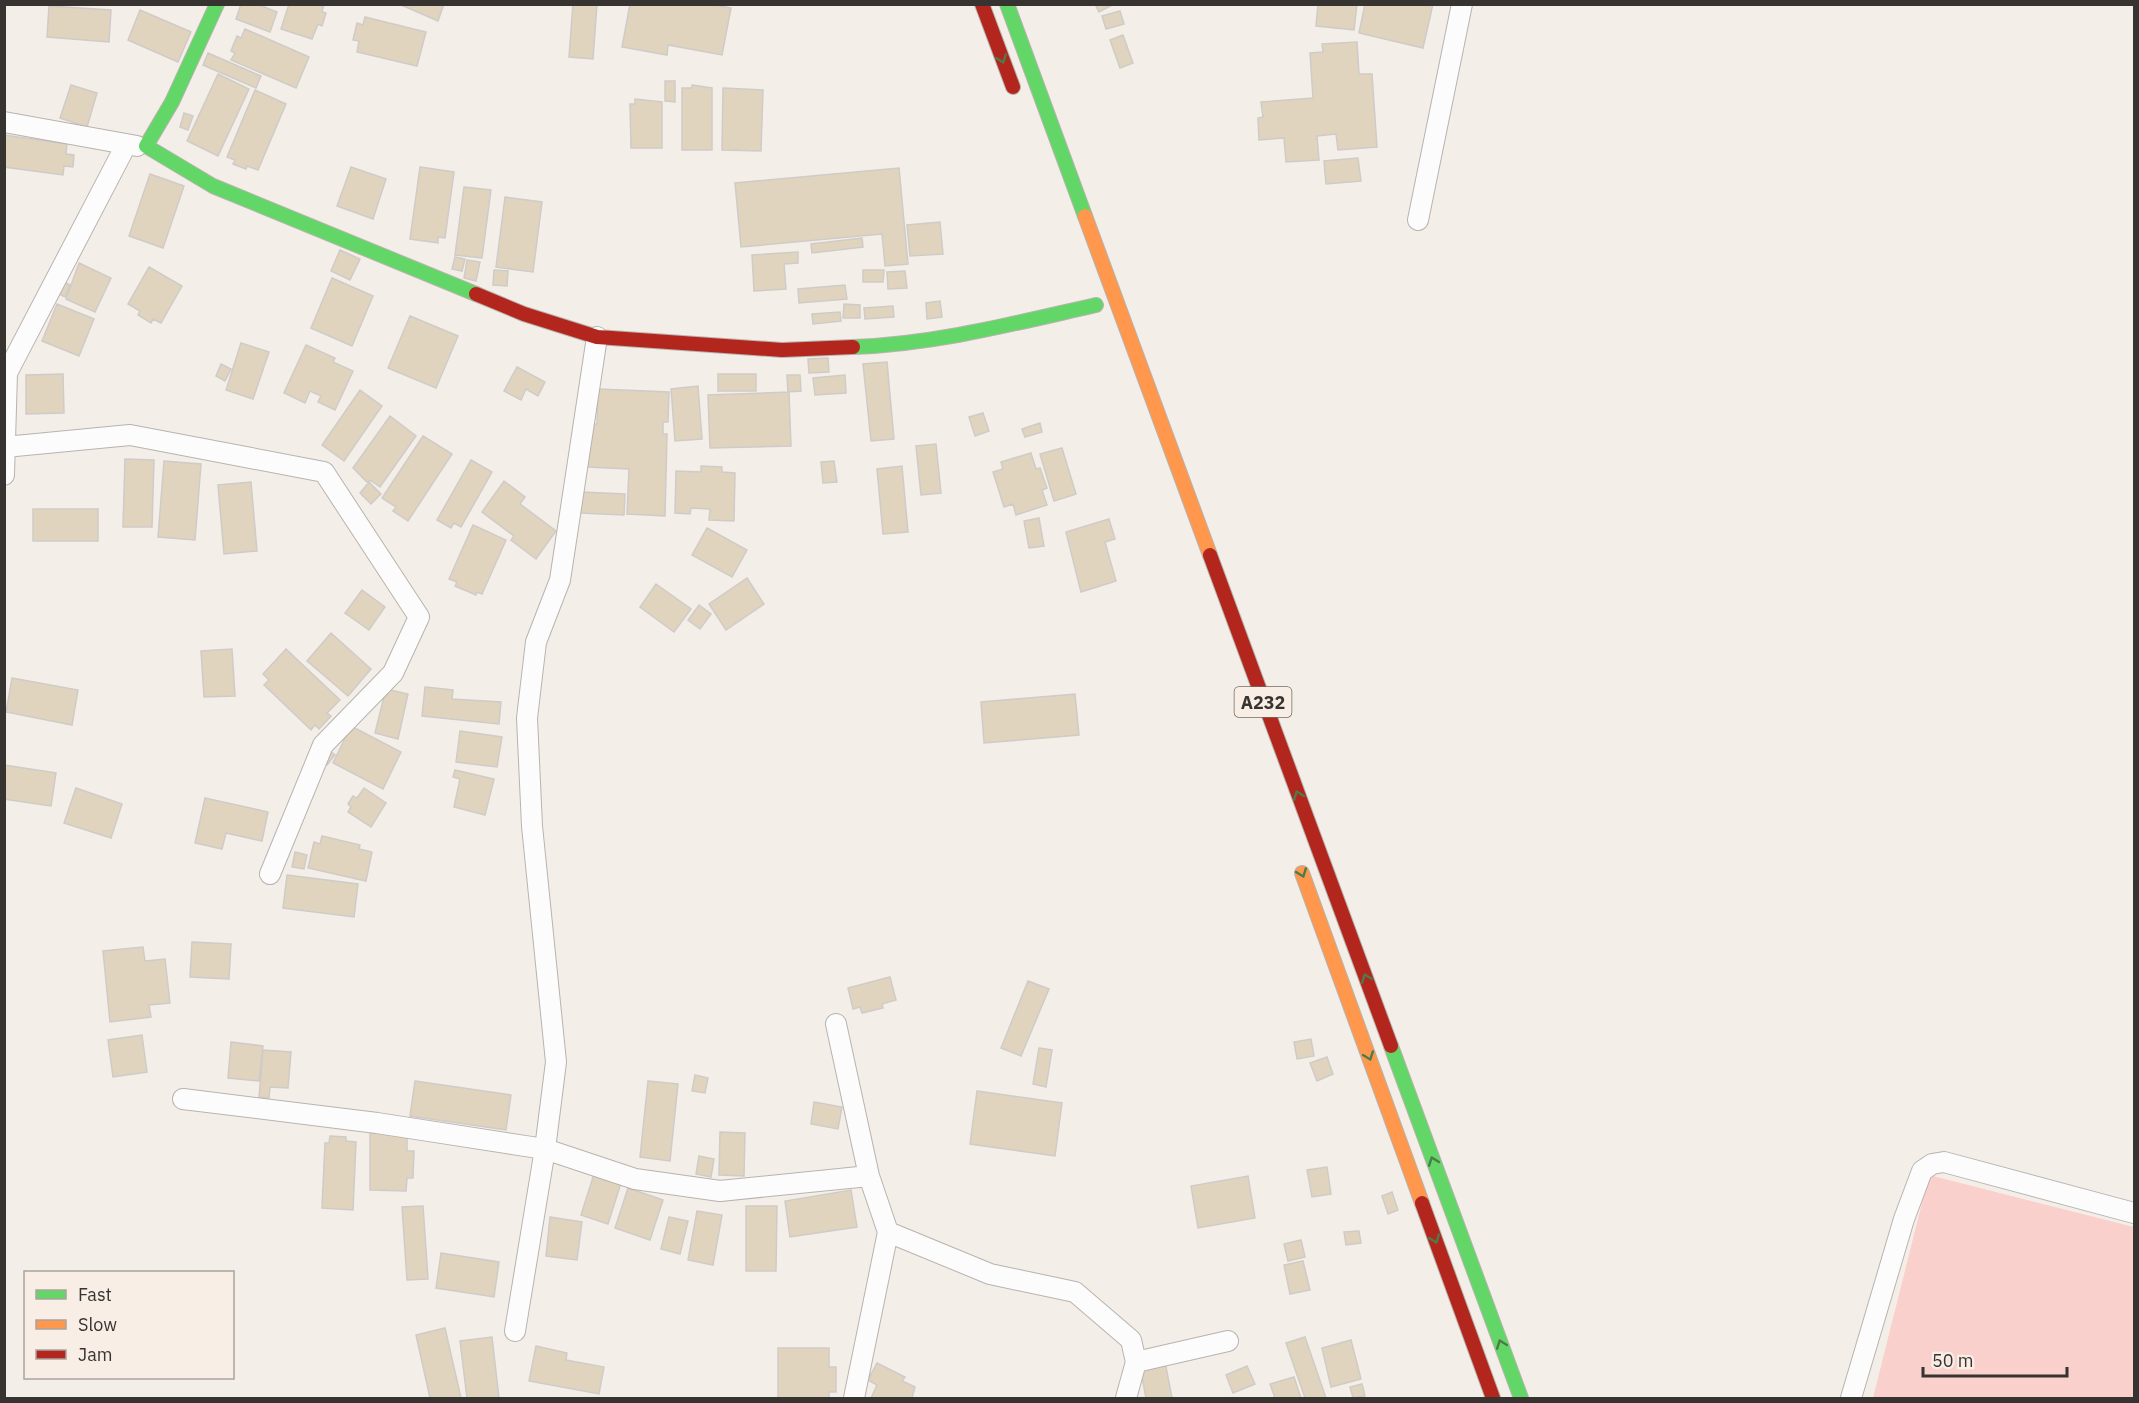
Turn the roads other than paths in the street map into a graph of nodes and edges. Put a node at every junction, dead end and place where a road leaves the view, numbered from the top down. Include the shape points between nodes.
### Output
1 (217, 4) edge
2 (982, 4) edge
3 (1006, 4) edge
4 (1462, 4) edge
5 (1020, 105) dead end
6 (4, 122) edge
7 (126, 145) junction
8 (146, 146) junction
9 (1418, 220) dead end
10 (1096, 305) dead end
11 (597, 337) junction
12 (6, 373) edge
13 (5, 447) edge
14 (4, 475) edge
15 (1297, 857) dead end
16 (270, 874) dead end
17 (836, 1024) dead end
18 (183, 1099) dead end
19 (545, 1149) junction
20 (869, 1176) junction
21 (2134, 1213) edge
22 (888, 1232) junction
23 (515, 1331) dead end
24 (1228, 1341) dead end
25 (1136, 1362) junction
26 (854, 1398) edge
27 (1126, 1398) edge
28 (1493, 1398) edge
29 (1521, 1398) edge
30 (1851, 1398) edge

1 - 8 main road via 172,102
2 -> 5 main road
29 -> 3 main road, A232
4 - 9 street
6 - 7 street
7 - 8 street
7 - 12 street
8 - 11 main road via 213,186 524,314
10 - 11 main road via 978,332 892,346 782,350
11 - 19 street via 560,580 536,642 527,718 532,826 556,1062
12 - 13 street
13 - 14 street
13 - 16 street via 130,435 324,472 419,617 393,673 323,745
15 -> 28 main road
17 - 20 street
18 - 19 street
19 - 20 street via 635,1179 720,1191
19 - 23 street
20 - 22 street
21 - 30 street via 1944,1162 1932,1164 1922,1171 1904,1219
22 - 25 street via 990,1274 1075,1292 1131,1340
22 - 26 street
24 - 25 street
25 - 27 street

